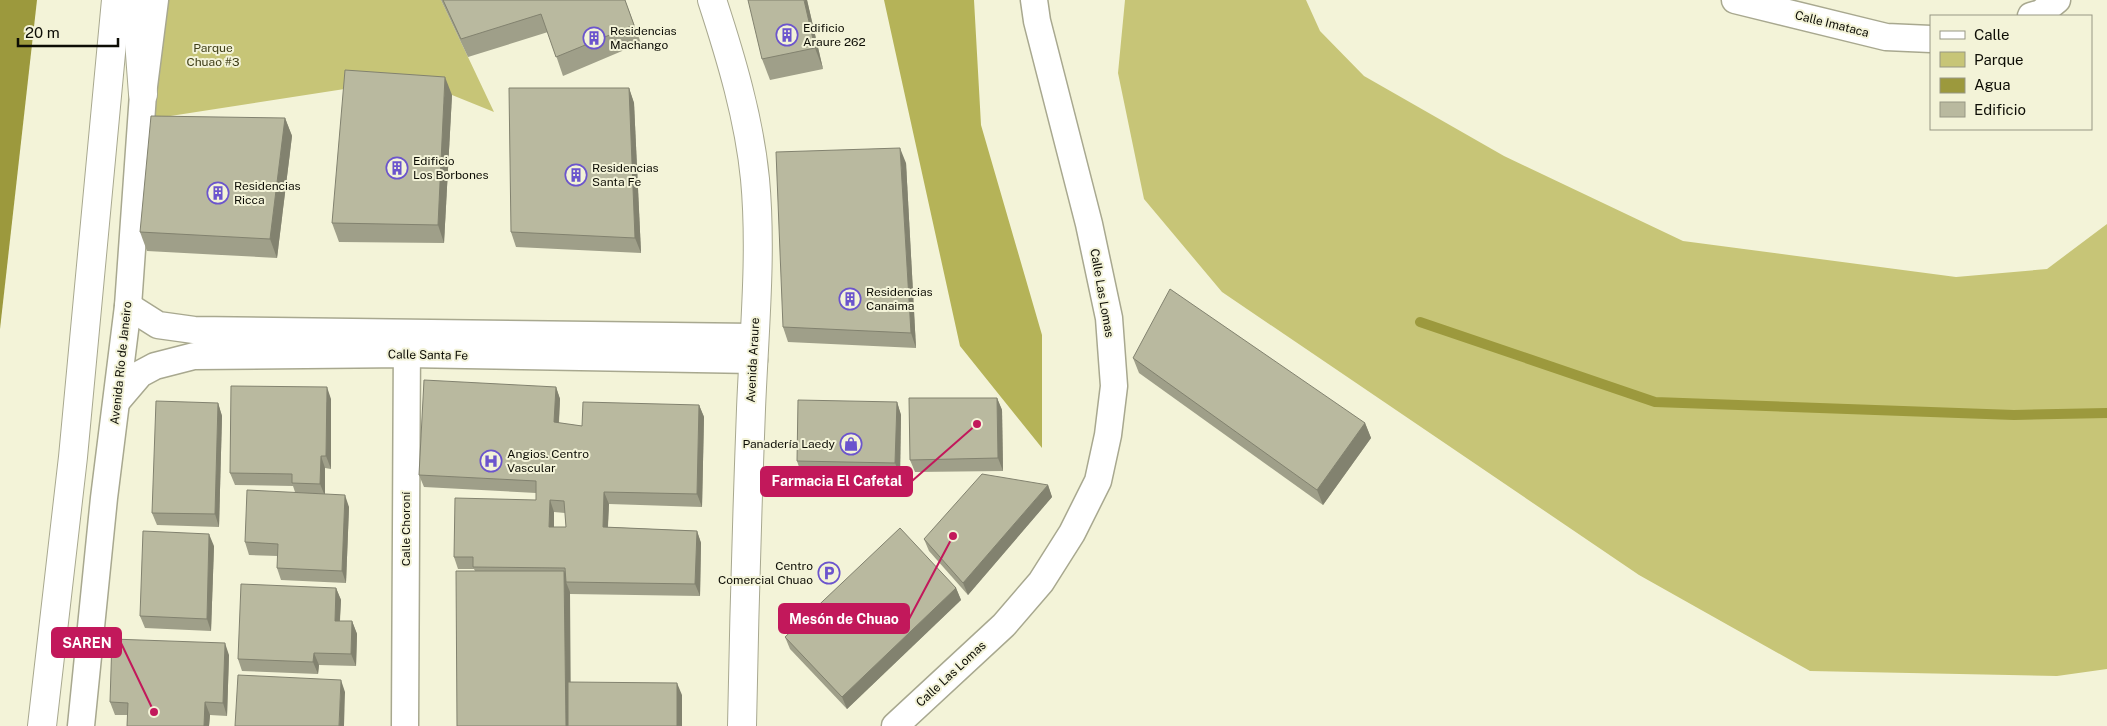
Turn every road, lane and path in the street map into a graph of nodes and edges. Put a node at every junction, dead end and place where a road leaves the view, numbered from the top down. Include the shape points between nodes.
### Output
1 (116, 0) edge
2 (136, 0) edge
3 (155, 0) edge
4 (712, 0) edge
5 (1034, 0) edge
6 (1735, 0) edge
7 (2057, 0) edge
8 (2034, 15) edge
9 (1930, 39) edge
10 (143, 94) junction
11 (128, 306) junction
12 (407, 344) junction
13 (754, 349) junction
14 (118, 400) junction
15 (42, 726) edge
16 (81, 726) edge
17 (405, 726) edge
18 (742, 726) edge
19 (895, 726) edge

1 - 15 street via 73,457
2 - 10 street
3 - 10 street, Avenida Río de Janeiro
4 - 13 street, Avenida Araure via 744,109 755,180
5 - 19 street, Calle Las Lomas via 1109,318 1114,386 1108,435 1098,481 1072,533 1041,582 1004,625
6 - 9 street, Calle Imataca via 1886,37
7 - 8 street
10 - 11 street, Avenida Río de Janeiro
11 - 12 street, Calle Santa Fe via 158,325 194,330
11 - 14 street, Avenida Río de Janeiro
12 - 13 street, Calle Santa Fe
12 - 14 street, Calle Santa Fe via 194,356 155,366 140,374
12 - 17 street, Calle Choroní
13 - 18 street, Avenida Araure
14 - 16 street, Avenida Río de Janeiro via 104,498

